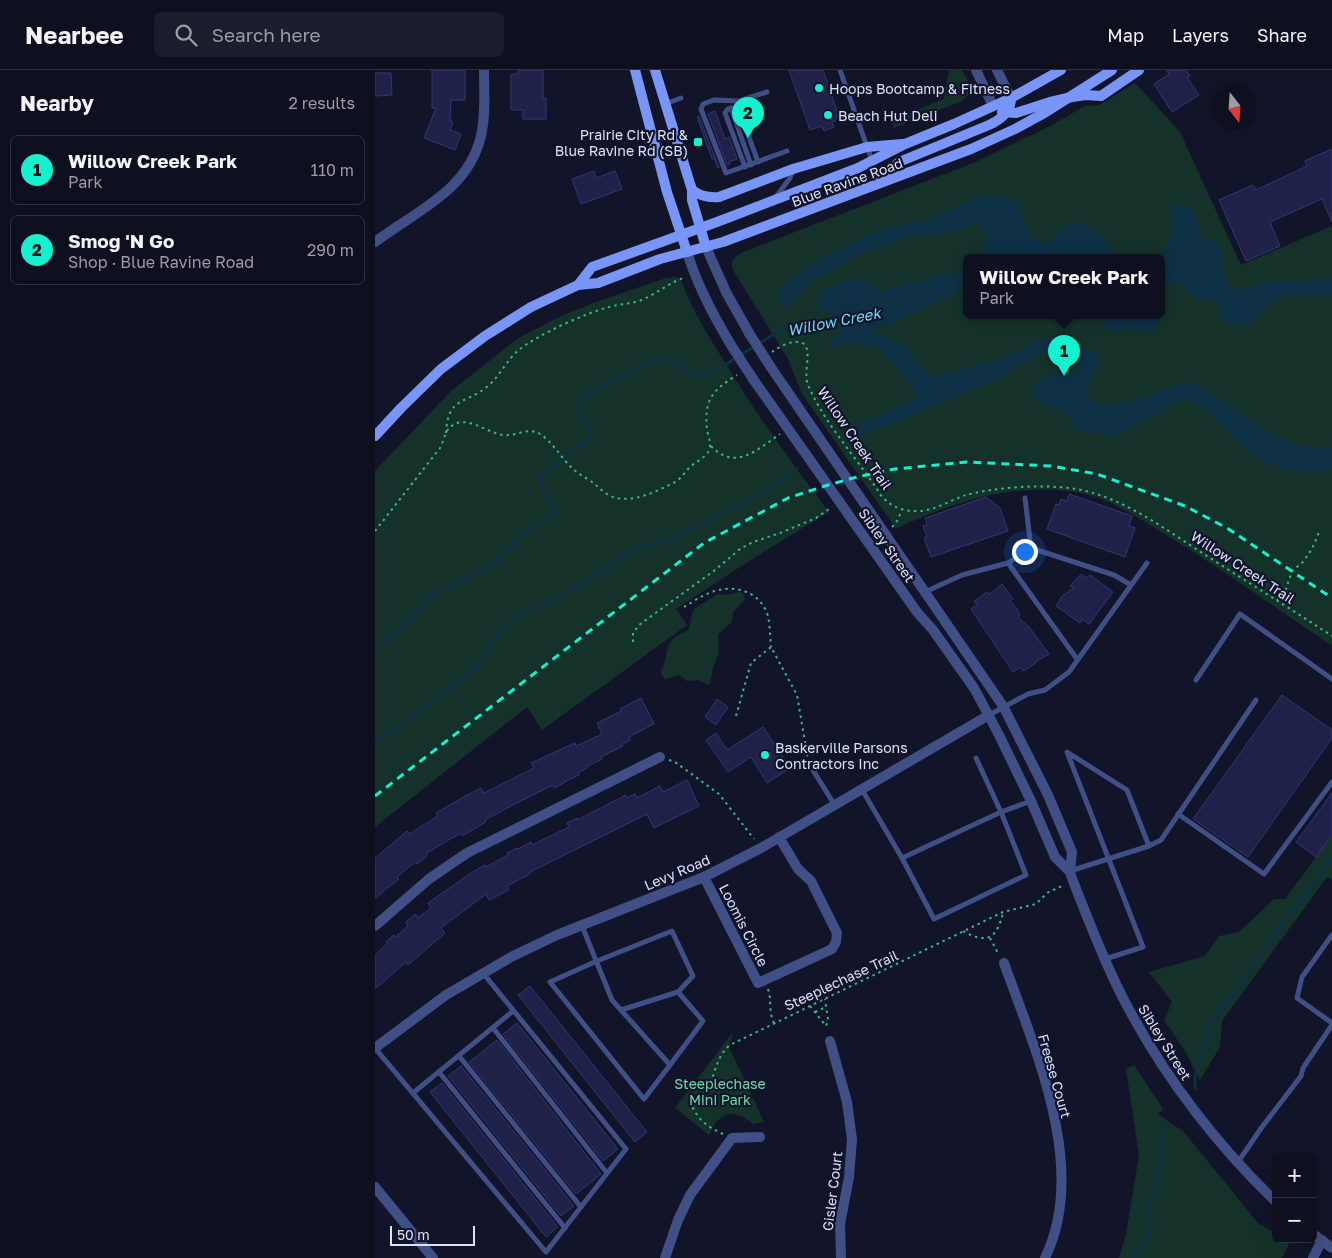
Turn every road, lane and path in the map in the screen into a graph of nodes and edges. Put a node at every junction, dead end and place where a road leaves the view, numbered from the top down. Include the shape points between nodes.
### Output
1 (484, 70) edge
2 (635, 70) edge
3 (655, 70) edge
4 (840, 70) edge
5 (976, 70) edge
6 (997, 70) edge
7 (1061, 70) edge
8 (1112, 70) edge
9 (1139, 70) edge
10 (767, 92) dead end
11 (1072, 97) junction
12 (681, 98) dead end
13 (1011, 98) junction
14 (665, 104) junction
15 (736, 105) junction
16 (993, 106) junction
17 (1005, 114) junction
18 (905, 144) junction
19 (867, 147) junction
20 (787, 151) dead end
21 (872, 161) junction
22 (757, 162) junction
23 (751, 165) junction
24 (745, 167) junction
25 (793, 170) junction
26 (874, 187) junction
27 (692, 190) junction
28 (772, 201) junction
29 (700, 228) junction
30 (681, 234) junction
31 (375, 242) edge
32 (706, 247) junction
33 (687, 252) junction
34 (683, 278) dead end
35 (578, 285) junction
36 (767, 354) dead end
37 (738, 374) dead end
38 (789, 428) junction
39 (446, 433) junction
40 (375, 436) edge
41 (711, 446) junction
42 (1025, 498) dead end
43 (839, 500) junction
44 (902, 509) junction
45 (892, 527) dead end
46 (375, 531) edge
47 (1319, 532) dead end
48 (1031, 548) junction
49 (1008, 563) junction
50 (1147, 563) dead end
51 (1131, 585) junction
52 (925, 592) junction
53 (1277, 600) junction
54 (684, 607) dead end
55 (1332, 636) edge
56 (633, 642) dead end
57 (771, 647) junction
58 (1077, 659) junction
59 (1332, 679) edge
60 (1196, 680) dead end
61 (1256, 700) dead end
62 (1003, 706) junction
63 (989, 714) junction
64 (736, 716) dead end
65 (660, 757) joint
66 (976, 758) dead end
67 (811, 766) joint
68 (1332, 782) edge
69 (861, 788) junction
70 (1031, 801) junction
71 (834, 804) junction
72 (1001, 812) junction
73 (1178, 814) junction
74 (779, 837) junction
75 (1149, 846) junction
76 (761, 848) junction
77 (902, 858) junction
78 (1109, 859) junction
79 (1071, 876) junction
80 (704, 877) junction
81 (1003, 912) junction
82 (375, 926) edge
83 (583, 926) junction
84 (963, 931) junction
85 (1332, 935) edge
86 (989, 938) junction
87 (1105, 959) junction
88 (597, 961) junction
89 (1004, 963) joint
90 (483, 972) junction
91 (764, 981) junction
92 (678, 992) junction
93 (825, 998) junction
94 (809, 1006) junction
95 (826, 1008) junction
96 (621, 1010) junction
97 (513, 1011) junction
98 (815, 1012) junction
99 (774, 1023) junction
100 (1332, 1024) edge
101 (493, 1028) junction
102 (1330, 1032) edge
103 (830, 1041) dead end
104 (375, 1048) edge
105 (459, 1056) junction
106 (670, 1065) junction
107 (439, 1072) junction
108 (413, 1093) junction
109 (761, 1137) dead end
110 (732, 1138) junction
111 (1238, 1162) junction
112 (607, 1173) junction
113 (375, 1187) edge
114 (1272, 1198) edge
115 (581, 1207) junction
116 (565, 1228) junction
117 (1318, 1237) edge
118 (1332, 1248) edge
119 (433, 1258) edge
120 (665, 1258) edge
121 (841, 1258) edge
122 (1045, 1258) edge
123 (1313, 1258) edge

1 - 31 street via 483,126 466,171 439,199
2 - 30 main road, Sibley Street
3 - 14 main road, Sibley Street
4 - 19 lane
5 - 16 street
6 - 13 street
7 - 13 main road, Blue Ravine Road
8 - 11 main road, Blue Ravine Road
9 - 11 main road via 1103,95
10 - 15 lane
11 - 17 main road
11 - 26 main road, Blue Ravine Road via 987,142
12 - 14 lane
13 - 16 main road, Blue Ravine Road
13 - 17 main road
14 - 27 main road, Sibley Street
15 - 22 lane
15 - 23 lane
15 - 24 lane via 725,113
15 - 24 lane via 714,100 701,108 725,172
16 - 17 main road
16 - 18 main road, Blue Ravine Road
17 - 26 main road via 989,126 899,162
18 - 19 main road
18 - 21 main road, Blue Ravine Road
19 - 21 lane
19 - 25 main road
20 - 22 lane
21 - 28 main road, Blue Ravine Road
22 - 23 lane
23 - 24 lane
25 - 27 main road via 719,197 709,198
25 - 28 lane
26 - 32 main road, Blue Ravine Road
27 - 29 main road, Sibley Street
28 - 29 main road, Blue Ravine Road
29 - 30 main road, Blue Ravine Road
29 - 32 main road, Sibley Street
30 - 33 main road, Sibley Street
30 - 35 main road, Blue Ravine Road via 592,267
32 - 33 main road, Blue Ravine Road
32 - 52 street, Sibley Street, bridge via 749,333
33 - 35 main road, Blue Ravine Road via 598,283
33 - 38 street, Sibley Street, bridge via 693,273 731,345
34 - 39 path via 647,298 582,317 529,342 508,360 489,385 451,409
35 - 40 main road, Blue Ravine Road via 531,307 459,354
36 - 44 path, Willow Creek Trail via 795,342 806,347 806,380 821,408 882,498
37 - 41 path via 719,386 708,402 706,419
38 - 41 path via 762,448 737,458 727,458
38 - 43 street, Sibley Street
39 - 41 path via 454,425 464,422 501,435 531,430 541,435 569,466 606,494 624,500 672,484
39 - 46 path via 440,448
42 - 48 lane
43 - 56 path via 816,518 740,549 639,625 633,633
43 - 63 street, Sibley Street via 974,688
44 - 45 path
44 - 53 path, Willow Creek Trail via 923,511 969,494 1010,488 1057,487 1095,493 1119,502 1163,527
47 - 53 path
48 - 49 lane
48 - 51 lane via 1114,575
49 - 52 lane via 949,579
49 - 58 lane
50 - 51 lane
51 - 58 lane
52 - 62 street, Sibley Street
53 - 55 path, Willow Creek Trail
54 - 57 path via 722,589 749,592 767,614
57 - 64 path via 751,663
57 - 67 path via 797,695
58 - 62 lane via 1069,672 1045,690
59 - 60 lane via 1240,614
61 - 73 lane
62 - 63 lane
62 - 79 street, Sibley Street via 1048,795 1072,852
63 - 69 street, Levy Road
63 - 70 street, Sibley Street
65 - 76 path via 675,762 719,794
65 - 82 street via 467,853 429,879
66 - 72 lane
67 - 71 lane
68 - 73 lane via 1264,874
69 - 71 street, Levy Road
69 - 77 lane
70 - 72 lane
70 - 79 street, Sibley Street via 1055,857
71 - 74 street, Levy Road
72 - 77 lane
72 - 77 lane via 1026,875 942,915 934,918
73 - 75 lane via 1161,840
74 - 76 street, Levy Road
74 - 91 street, Loomis Circle via 798,869 811,881 837,933 837,942 832,950
75 - 78 lane
75 - 78 lane via 1127,790 1067,752
76 - 80 street, Levy Road
78 - 79 lane
78 - 87 lane via 1143,947
79 - 81 path, Steeplechase Trail via 1036,904
79 - 87 street, Sibley Street
80 - 83 street, Levy Road
80 - 91 street, Loomis Circle via 758,983
81 - 84 path, Steeplechase Trail
81 - 86 path via 1001,921
83 - 88 lane
83 - 90 street, Levy Road
84 - 86 path
84 - 93 path, Steeplechase Trail
85 - 100 lane via 1303,977 1297,998
86 - 89 path
87 - 111 street, Sibley Street via 1143,1035 1168,1074
88 - 92 lane via 671,931 693,976
88 - 96 lane via 612,1000
88 - 106 lane via 550,982 644,1099
89 - 122 street, Freese Court via 1048,1089 1060,1158 1061,1198 1054,1236
90 - 97 lane
90 - 104 street, Levy Road
91 - 99 path via 770,993 769,1009
92 - 96 lane
92 - 106 lane via 703,1021
93 - 94 path, Steeplechase Trail
93 - 95 path
94 - 98 path
94 - 99 path, Steeplechase Trail
95 - 98 path
95 - 98 path via 826,1026
96 - 106 lane
97 - 101 lane
97 - 112 lane via 626,1149
99 - 110 path, Steeplechase Trail via 725,1048 711,1083 694,1103 693,1108 700,1119 713,1130
100 - 102 lane
101 - 105 lane
101 - 112 lane
102 - 111 lane
103 - 121 street, Gisler Court via 847,1102 852,1139 840,1224
104 - 108 lane
105 - 107 lane
105 - 115 lane
107 - 108 lane
107 - 116 lane
108 - 116 lane via 546,1252
109 - 110 street
110 - 120 street via 690,1195
111 - 114 street, Sibley Street
112 - 115 lane
113 - 119 street
115 - 116 lane
117 - 118 street
117 - 123 street

